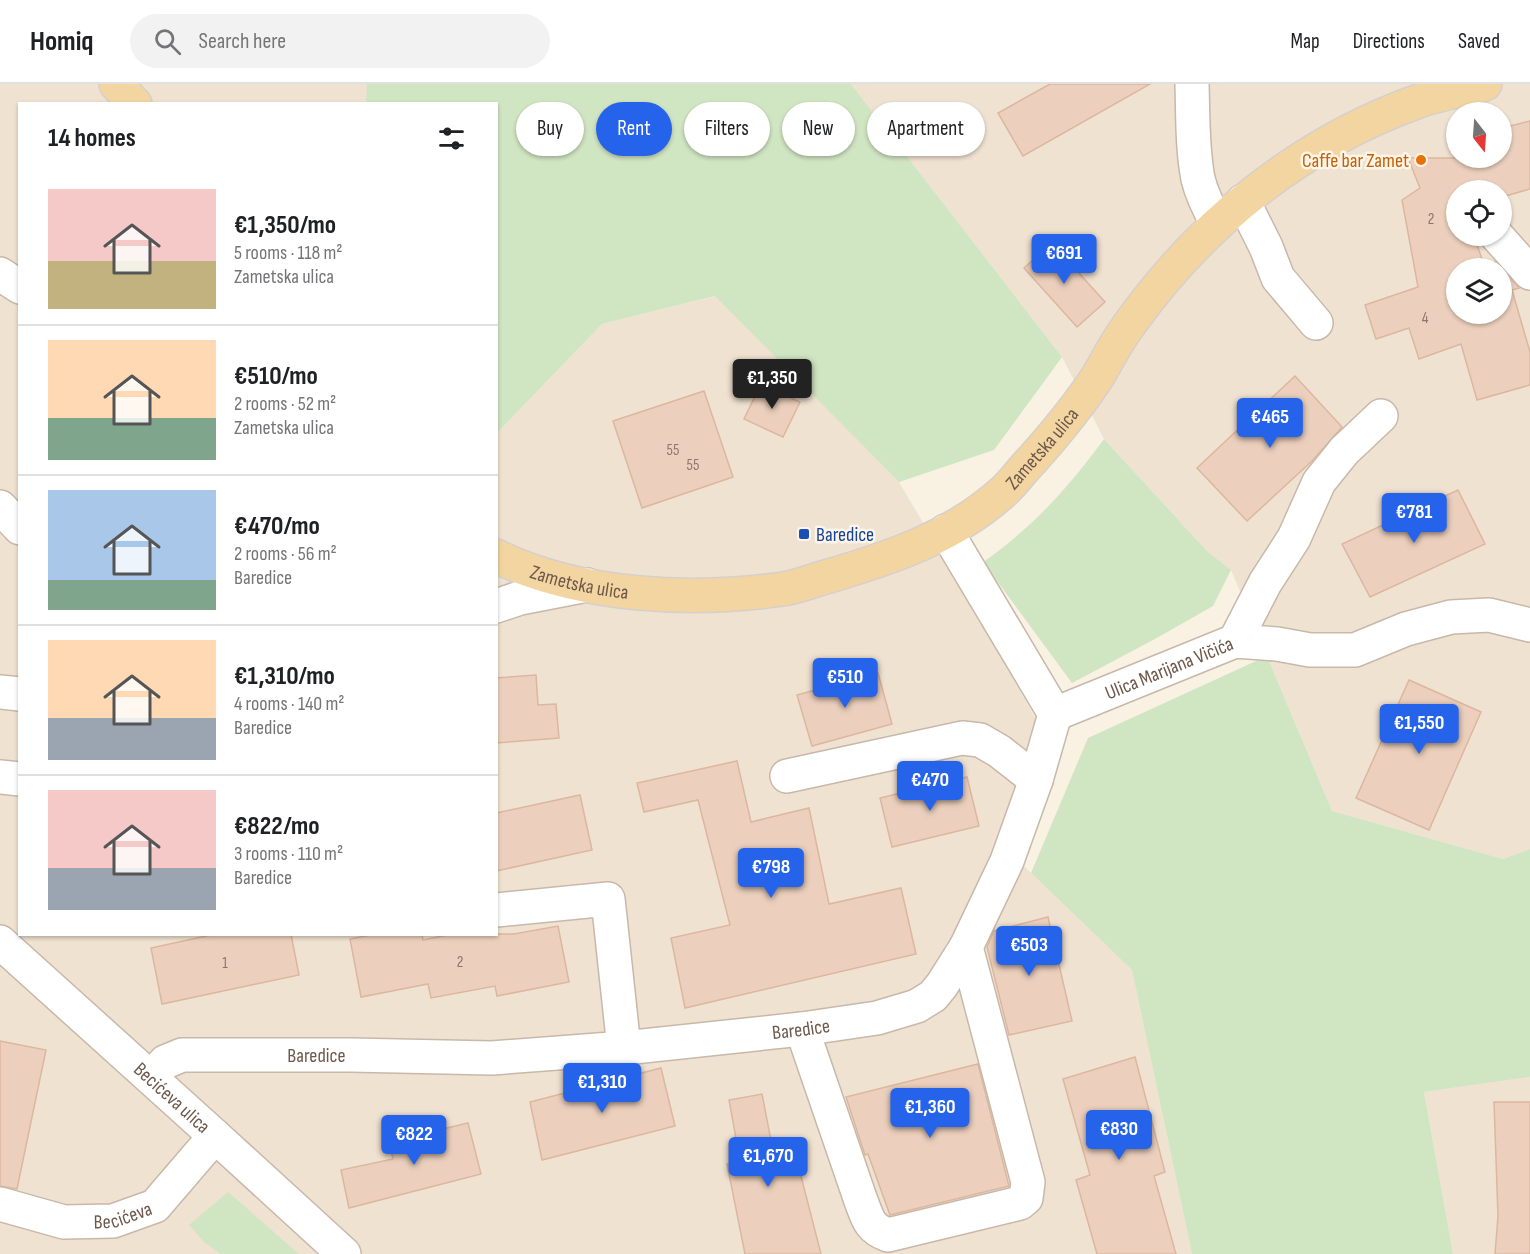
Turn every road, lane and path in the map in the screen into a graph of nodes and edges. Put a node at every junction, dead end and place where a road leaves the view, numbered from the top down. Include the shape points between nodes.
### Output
1 (116, 84) edge
2 (1192, 84) edge
3 (1485, 84) edge
4 (1413, 93) edge
5 (133, 102) edge
6 (1243, 201) junction
7 (1216, 223) junction
8 (1506, 246) edge
9 (1530, 273) edge
10 (0, 274) edge
11 (18, 286) edge
12 (1316, 323) dead end
13 (1381, 416) dead end
14 (0, 507) edge
15 (18, 526) edge
16 (946, 531) junction
17 (498, 557) edge
18 (587, 585) junction
19 (498, 605) edge
20 (1530, 625) edge
21 (1235, 641) junction
22 (0, 692) edge
23 (18, 694) edge
24 (1055, 714) junction
25 (786, 776) dead end
26 (0, 777) edge
27 (18, 779) edge
28 (1036, 780) junction
29 (498, 910) edge
30 (0, 942) edge
31 (966, 947) junction
32 (802, 1029) junction
33 (624, 1048) junction
34 (151, 1078) junction
35 (216, 1136) junction
36 (0, 1204) edge
37 (344, 1254) edge

1 - 5 main road
2 - 7 street via 1198,180
3 - 4 main road, Zametska ulica
4 - 6 main road, Zametska ulica via 1335,137
6 - 7 main road, Zametska ulica
6 - 12 street via 1278,278
7 - 16 main road, Zametska ulica via 1154,292 1072,415 1004,491
8 - 9 street
10 - 11 street
13 - 21 street via 1344,451 1319,482 1294,538
14 - 15 street
16 - 18 main road, Zametska ulica via 874,563 786,589 677,594
16 - 24 street
17 - 18 main road, Zametska ulica via 553,578
18 - 19 street
20 - 21 street, Ulica Marijana Vičića via 1489,615 1451,617 1355,650 1310,650
21 - 24 street, Ulica Marijana Vičića
22 - 23 street
24 - 28 street, Baredice
25 - 28 street via 962,738 980,740
26 - 27 street
28 - 31 street, Baredice via 1007,861
29 - 33 street via 608,899
30 - 34 street, Becićeva ulica
31 - 32 street, Baredice via 933,996 917,1006 877,1018
31 - 32 street via 1028,1182 1026,1198 1020,1203 888,1235 878,1232 870,1224 861,1201
32 - 33 street, Baredice
33 - 34 street, Baredice via 492,1058 182,1055 165,1062
34 - 35 street, Becićeva ulica
35 - 36 street, Becićeva via 155,1206 113,1221 64,1222
35 - 37 street, Becićeva ulica

